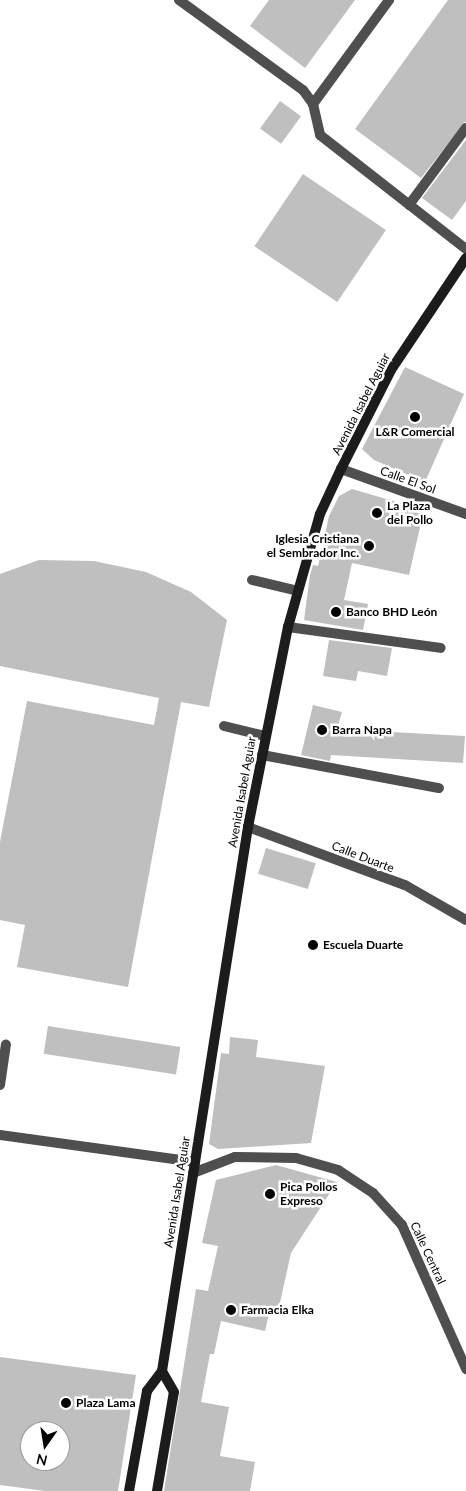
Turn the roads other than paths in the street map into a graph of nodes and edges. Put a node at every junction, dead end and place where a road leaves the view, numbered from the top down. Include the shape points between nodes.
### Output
1 (179, 0) edge
2 (389, 0) edge
3 (313, 104) junction
4 (466, 128) edge
5 (409, 205) junction
6 (466, 249) edge
7 (466, 258) edge
8 (341, 469) junction
9 (466, 514) edge
10 (252, 580) dead end
11 (298, 591) junction
12 (288, 627) junction
13 (441, 648) dead end
14 (224, 726) dead end
15 (265, 736) junction
16 (262, 754) junction
17 (439, 788) dead end
18 (248, 827) junction
19 (466, 920) edge
20 (6, 1044) dead end
21 (0, 1085) edge
22 (0, 1135) edge
23 (195, 1162) junction
24 (193, 1174) junction
25 (466, 1369) edge
26 (162, 1371) junction
27 (129, 1491) edge
28 (157, 1491) edge

1 - 3 street via 303,90
2 - 3 street
3 - 5 street via 320,135
4 - 5 street
5 - 6 street
7 - 8 main road, Avenida Isabel Aguiar via 391,370
8 - 9 street, Calle El Sol
8 - 11 main road, Avenida Isabel Aguiar via 320,514
10 - 11 street
11 - 12 main road, Avenida Isabel Aguiar
12 - 13 street
12 - 15 main road, Avenida Isabel Aguiar
14 - 15 street
15 - 16 main road, Avenida Isabel Aguiar
16 - 17 street
16 - 18 main road, Avenida Isabel Aguiar
18 - 19 street, Calle Duarte via 404,886
18 - 23 main road, Avenida Isabel Aguiar
20 - 21 street
22 - 23 street
23 - 24 main road, Avenida Isabel Aguiar
24 - 25 street, Calle Central via 234,1157 296,1158 338,1170 373,1193 402,1225
24 - 26 main road, Avenida Isabel Aguiar
26 - 27 main road, Avenida Isabel Aguiar via 147,1391
26 - 28 main road via 174,1392

